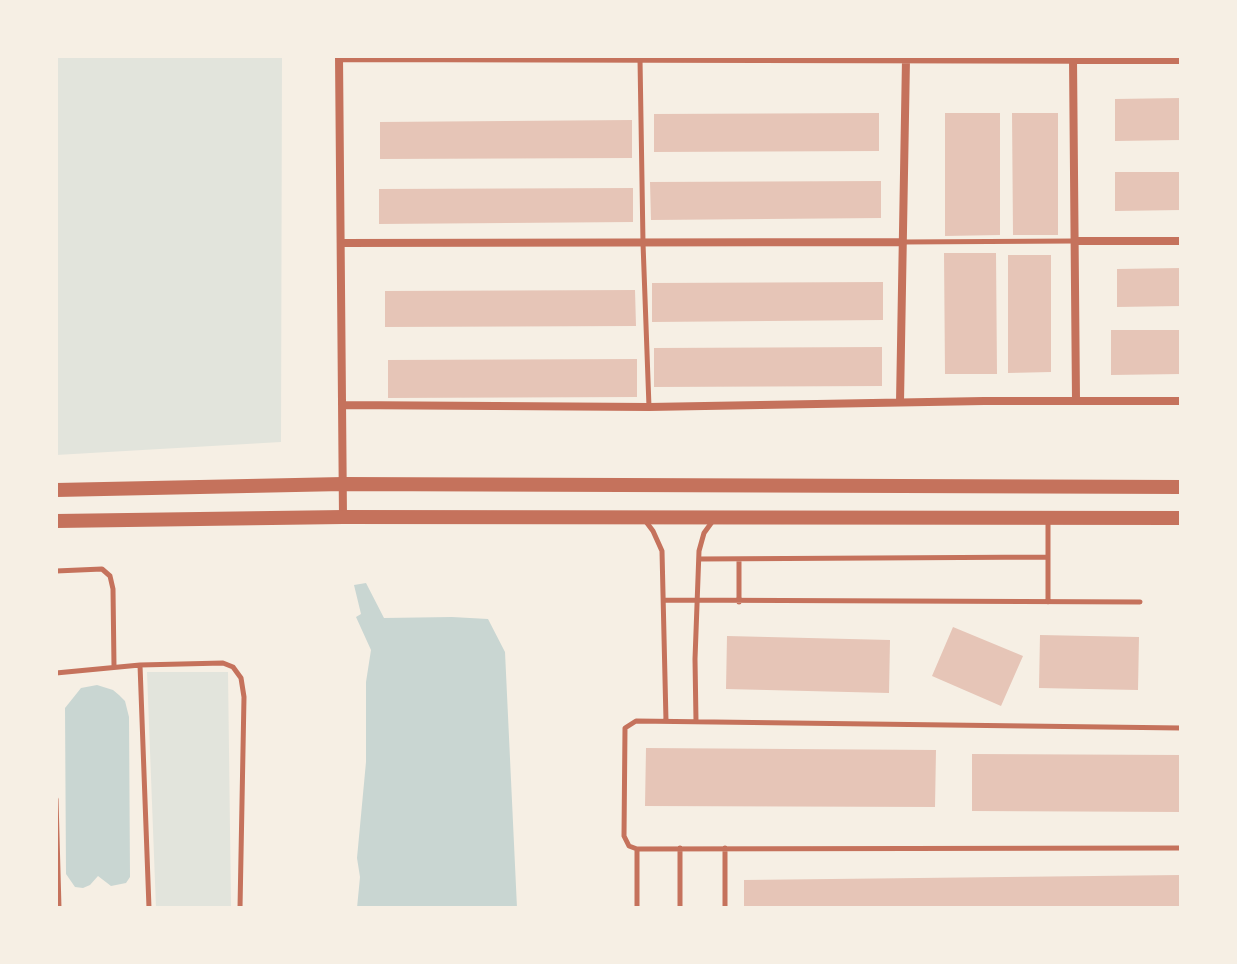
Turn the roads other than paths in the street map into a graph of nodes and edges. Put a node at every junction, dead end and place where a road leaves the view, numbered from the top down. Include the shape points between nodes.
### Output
1 (339, 57) edge
2 (488, 57) edge
3 (645, 58) edge
4 (1104, 58) edge
5 (906, 59) junction
6 (1073, 59) junction
7 (1181, 60) edge
8 (1075, 241) junction
9 (1181, 241) edge
10 (903, 242) junction
11 (341, 243) junction
12 (643, 243) junction
13 (1076, 400) junction
14 (1181, 401) edge
15 (900, 402) junction
16 (342, 405) junction
17 (649, 407) junction
18 (343, 484) junction
19 (1181, 487) edge
20 (56, 490) edge
21 (343, 517) junction
22 (643, 517) junction
23 (715, 517) junction
24 (1048, 518) junction
25 (1181, 518) edge
26 (56, 521) edge
27 (1048, 557) junction
28 (699, 559) junction
29 (739, 559) junction
30 (56, 571) edge
31 (664, 600) junction
32 (697, 601) junction
33 (739, 602) junction
34 (1048, 602) junction
35 (1140, 602) dead end
36 (140, 665) junction
37 (114, 667) junction
38 (56, 673) edge
39 (666, 721) junction
40 (696, 721) junction
41 (1181, 728) edge
42 (56, 799) edge
43 (680, 848) junction
44 (725, 848) junction
45 (1181, 848) edge
46 (637, 849) junction
47 (59, 908) edge
48 (149, 908) edge
49 (240, 908) edge
50 (637, 908) edge
51 (680, 908) edge
52 (725, 908) edge

1 - 2 street
1 - 11 street
2 - 3 street
3 - 5 street
3 - 12 lane
4 - 6 street
4 - 7 street
5 - 6 street
5 - 10 street
6 - 8 street
8 - 9 street
8 - 10 lane
8 - 13 street
10 - 12 street
10 - 15 street
11 - 12 street
11 - 16 street
12 - 17 lane
13 - 14 street
13 - 15 street
15 - 17 street
16 - 17 street
16 - 18 street
18 - 19 street
18 - 20 street
18 - 21 street
21 - 22 street
21 - 26 street
22 - 23 street
22 - 31 lane via 662,551
23 - 24 street
23 - 28 lane via 704,533
24 - 25 street
24 - 27 lane
27 - 29 lane
27 - 34 lane
28 - 29 lane
28 - 32 lane
29 - 33 lane
30 - 37 lane via 102,569 110,576
31 - 32 lane
31 - 39 lane
32 - 33 lane
32 - 40 lane
33 - 34 lane
34 - 35 lane
36 - 37 lane
36 - 48 lane
36 - 49 lane via 223,663 241,678
37 - 38 lane
39 - 40 lane
39 - 46 lane via 636,721 625,728 624,836
40 - 41 lane
42 - 47 lane
43 - 44 lane
43 - 46 lane
43 - 51 lane
44 - 45 lane
44 - 52 lane
46 - 50 lane

